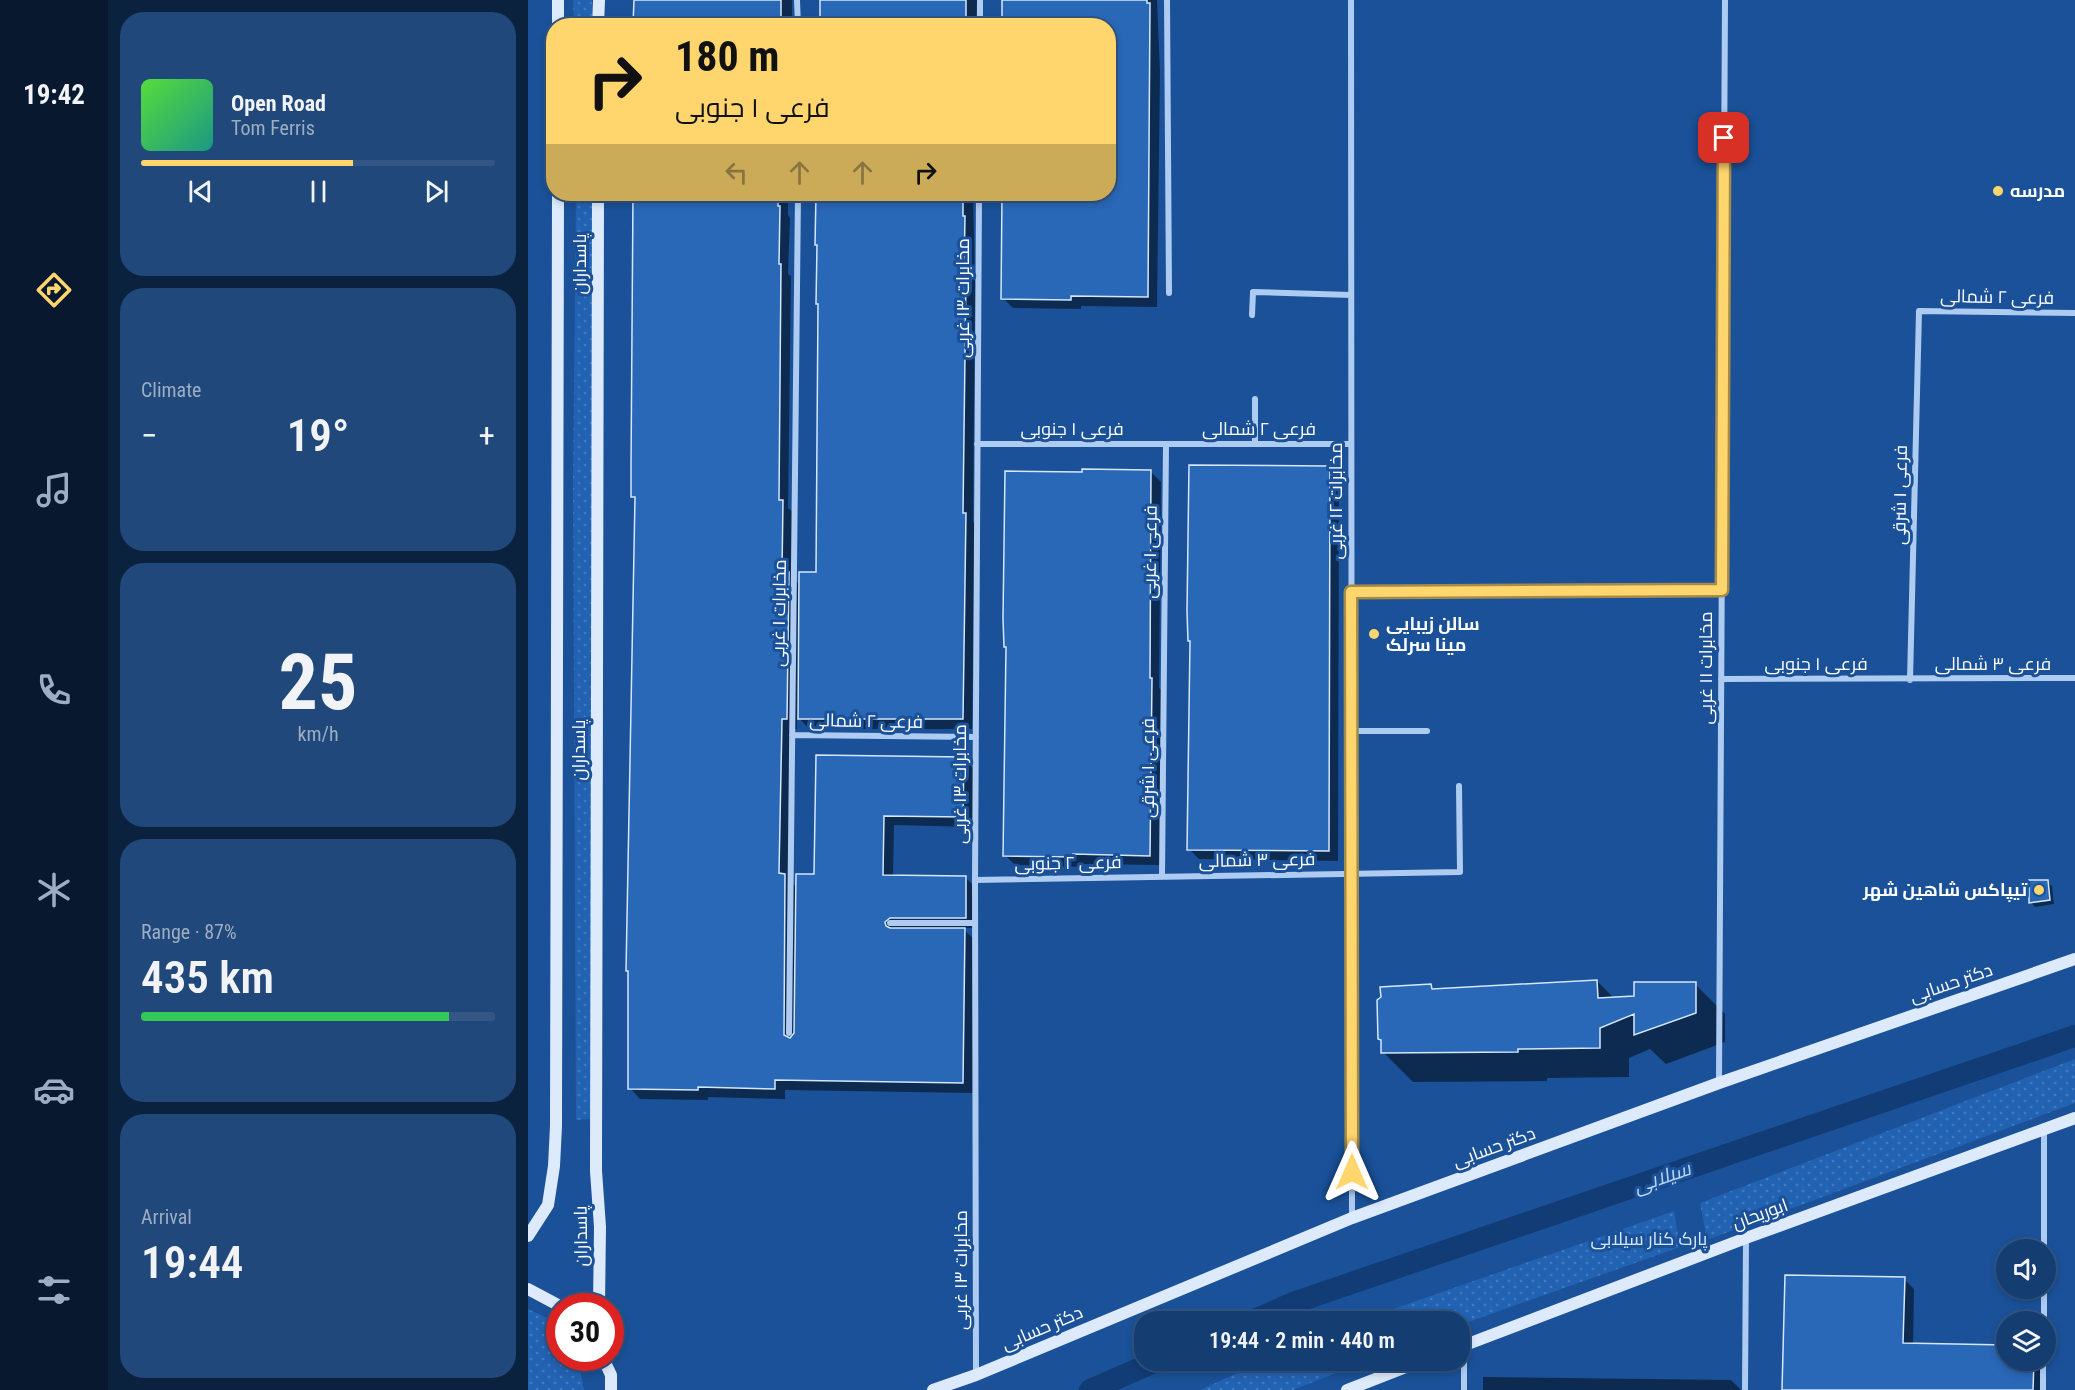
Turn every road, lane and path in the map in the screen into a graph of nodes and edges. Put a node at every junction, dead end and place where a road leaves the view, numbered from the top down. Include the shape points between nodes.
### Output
1 (558, 0) edge
2 (598, 0) edge
3 (797, 0) edge
4 (980, 0) edge
5 (1167, 0) edge
6 (1351, 0) edge
7 (1725, 0) edge
8 (558, 18) edge
9 (598, 18) edge
10 (798, 18) edge
11 (980, 18) edge
12 (558, 201) edge
13 (598, 201) edge
14 (798, 201) edge
15 (979, 201) edge
16 (1169, 293) dead end
17 (1351, 295) junction
18 (1919, 311) joint
19 (2075, 313) edge
20 (1252, 315) dead end
21 (1255, 399) dead end
22 (977, 444) junction
23 (1166, 444) junction
24 (1255, 444) junction
25 (1351, 444) junction
26 (1722, 590) junction
27 (1351, 592) junction
28 (1164, 660) joint
29 (2075, 678) edge
30 (1721, 679) junction
31 (1910, 680) junction
32 (1351, 731) junction
33 (1427, 731) dead end
34 (792, 735) junction
35 (976, 737) junction
36 (1459, 786) dead end
37 (1351, 874) junction
38 (1162, 877) junction
39 (975, 880) junction
40 (890, 923) dead end
41 (975, 923) junction
42 (2075, 959) edge
43 (789, 1033) dead end
44 (1719, 1083) junction
45 (2075, 1118) edge
46 (2044, 1129) junction
47 (1352, 1218) junction
48 (528, 1236) edge
49 (1746, 1238) junction
50 (2044, 1239) edge
51 (528, 1289) edge
52 (599, 1293) edge
53 (546, 1299) edge
54 (1470, 1343) edge
55 (608, 1371) edge
56 (1396, 1371) edge
57 (1463, 1371) edge
58 (2043, 1371) edge
59 (610, 1375) junction
60 (976, 1375) junction
61 (611, 1390) edge
62 (622, 1390) edge
63 (933, 1390) edge
64 (1347, 1390) edge
65 (1464, 1390) edge
66 (1745, 1390) edge
67 (2043, 1390) edge

1 - 8 main road
2 - 9 main road
3 - 10 street
4 - 11 street
5 - 16 street
6 - 17 street, مخابرات ۱۲ غربی
7 - 26 street, مخابرات ۱۱ غربی
12 - 48 main road, پاسداران via 556,1126 548,1204
13 - 52 main road, پاسداران via 596,1171
14 - 34 street, مخابرات ۱ غربی
15 - 22 street, مخابرات ۱۳ غربی
17 - 20 street via 1252,292
17 - 25 street, مخابرات ۱۲ غربی
18 - 19 street, فرعی ۲ شمالی
18 - 31 street, فرعی ۱ شرقی
21 - 24 street
22 - 23 street, فرعی ۱ جنوبی
22 - 35 street, مخابرات ۱۳ غربی
23 - 24 street, فرعی ۲ شمالی
23 - 28 street, فرعی ۱ غربی
24 - 25 street, فرعی ۲ شمالی
25 - 27 street, مخابرات ۱۲ غربی
26 - 27 street
26 - 30 street, مخابرات ۱۱ غربی
27 - 32 street, مخابرات ۱۲ غربی
28 - 38 street, فرعی ۱ شرقی
29 - 31 street, فرعی ۳ شمالی
30 - 31 street, فرعی ۱ جنوبی
30 - 44 street, مخابرات ۱۱ غربی
32 - 33 street
32 - 37 street, مخابرات ۱۲ غربی
34 - 35 street, فرعی ۲ شمالی
34 - 43 street, مخابرات ۱ غربی
35 - 39 street, مخابرات ۱۳ غربی
36 - 37 street, فرعی ۳ شمالی via 1460,872
37 - 38 street, فرعی ۳ شمالی
37 - 47 street, مخابرات ۱۲ غربی
38 - 39 street, فرعی ۲ جنوبی
39 - 41 street, مخابرات ۱۳ غربی
40 - 41 street
41 - 60 street, مخابرات ۱۳ غربی
42 - 44 main road, دکتر حسابی
44 - 47 main road, دکتر حسابی
45 - 46 main road, ابوریحان
46 - 49 main road, ابوریحان
46 - 50 street
47 - 60 main road, دکتر حسابی
49 - 54 main road, ابوریحان
49 - 66 street
51 - 53 main road
55 - 59 main road
56 - 64 main road
57 - 65 street
58 - 67 street
59 - 61 main road
59 - 62 main road
60 - 63 main road, دکتر حسابی

